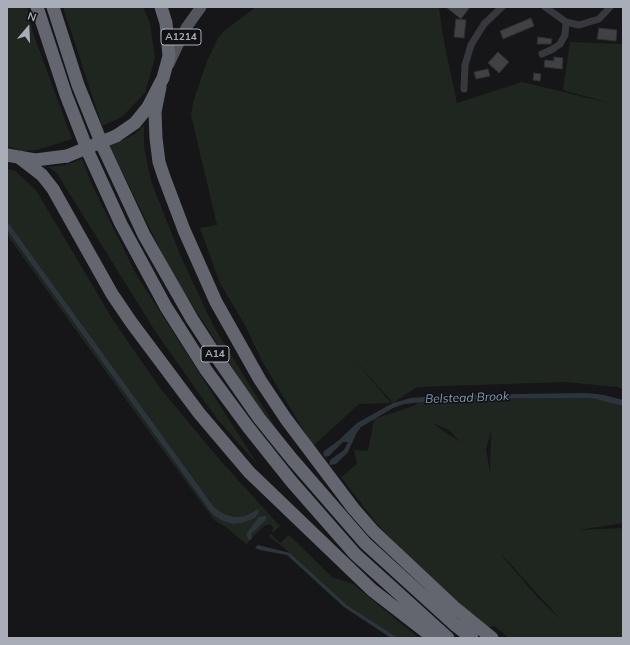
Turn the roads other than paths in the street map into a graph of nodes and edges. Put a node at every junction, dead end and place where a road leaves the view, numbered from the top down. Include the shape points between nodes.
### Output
1 (37, 7) edge
2 (53, 7) edge
3 (161, 7) edge
4 (201, 7) edge
5 (502, 7) edge
6 (544, 7) edge
7 (610, 7) edge
8 (566, 22) junction
9 (542, 54) dead end
10 (166, 70) junction
11 (160, 87) junction
12 (464, 89) dead end
13 (7, 155) edge
14 (20, 158) junction
15 (434, 638) edge
16 (448, 638) edge
17 (472, 638) edge
18 (492, 638) edge

1 - 16 highway, A14 via 72,110 118,217 149,278 206,370 291,481 355,554
2 - 17 highway, A14 via 78,85 103,147 144,235 216,356 292,459 365,543
3 - 10 highway via 168,42
4 - 10 main road, A1214 via 186,28
5 - 12 street via 484,24 471,45 465,65
6 - 8 street
7 - 8 street via 599,19 579,24
8 - 9 street via 565,35 560,44
10 - 11 highway
11 - 14 highway, bridge via 134,123 116,136 67,156 35,160
11 - 18 highway, A14 via 155,112 159,162 164,177 216,302 260,380 286,419 373,531 454,607
13 - 14 highway
14 - 15 highway via 42,175 53,189 112,294 131,322 199,413 249,472 372,590

